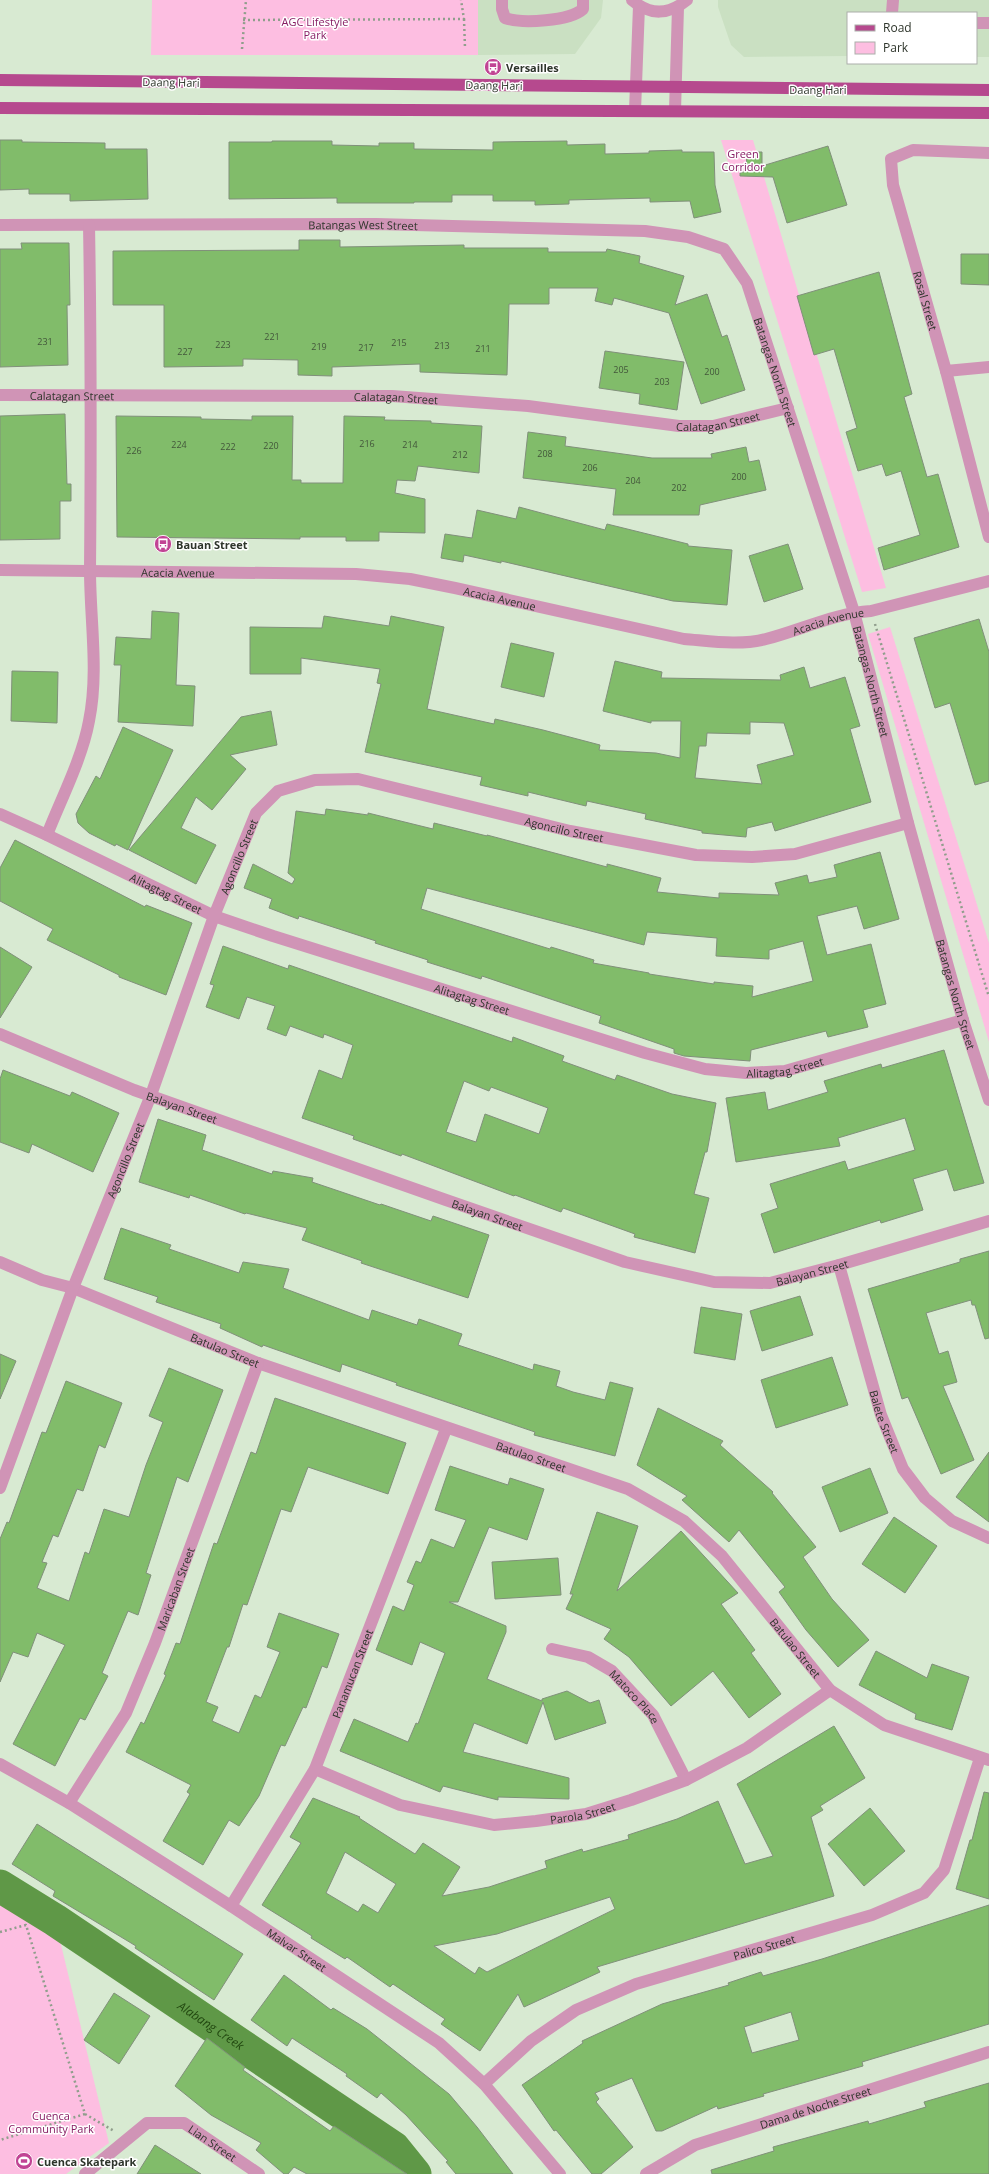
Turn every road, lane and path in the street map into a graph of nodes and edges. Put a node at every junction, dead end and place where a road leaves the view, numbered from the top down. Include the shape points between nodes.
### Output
1 (246, 0) edge
2 (461, 0) edge
3 (502, 0) edge
4 (583, 0) edge
5 (893, 0) edge
6 (636, 3) edge
7 (682, 4) edge
8 (892, 12) edge
9 (464, 19) junction
10 (243, 20) junction
11 (977, 23) edge
12 (989, 23) edge
13 (465, 48) dead end
14 (242, 49) dead end
15 (0, 80) edge
16 (637, 87) junction
17 (676, 87) junction
18 (989, 90) edge
19 (0, 108) edge
20 (635, 111) junction
21 (676, 111) junction
22 (989, 113) edge
23 (989, 153) edge
24 (0, 225) edge
25 (89, 226) junction
26 (724, 249) joint
27 (989, 368) edge
28 (946, 371) junction
29 (0, 395) edge
30 (91, 396) junction
31 (788, 408) junction
32 (989, 537) edge
33 (0, 570) edge
34 (90, 572) junction
35 (989, 581) edge
36 (871, 611) junction
37 (854, 612) junction
38 (0, 814) edge
39 (908, 823) junction
40 (47, 835) junction
41 (214, 916) junction
42 (989, 997) edge
43 (963, 1020) junction
44 (0, 1034) edge
45 (151, 1095) junction
46 (989, 1100) edge
47 (989, 1221) edge
48 (0, 1262) edge
49 (839, 1265) junction
50 (73, 1288) junction
51 (258, 1363) junction
52 (446, 1429) junction
53 (0, 1488) edge
54 (989, 1538) edge
55 (552, 1649) dead end
56 (830, 1690) junction
57 (985, 1759) edge
58 (0, 1764) edge
59 (315, 1769) junction
60 (686, 1780) junction
61 (69, 1803) junction
62 (231, 1906) junction
63 (0, 1932) edge
64 (989, 2052) edge
65 (484, 2084) junction
66 (85, 2114) junction
67 (128, 2139) junction
68 (0, 2140) edge
69 (85, 2174) edge
70 (259, 2174) edge
71 (560, 2174) edge
72 (646, 2174) edge

1 - 10 path
2 - 9 path
3 - 4 street via 505,18 511,20 569,17 583,9
5 - 8 street
6 - 7 street via 658,12
6 - 16 street
7 - 17 street
9 - 10 path
9 - 13 path
10 - 14 path
11 - 12 street
15 - 16 main road, Daang Hari
16 - 17 main road, Daang Hari
16 - 20 street
17 - 18 main road, Daang Hari
17 - 21 street
19 - 20 main road, Daang Hari
20 - 21 main road, Daang Hari
21 - 22 main road, Daang Hari
23 - 28 street, Rosal Street via 913,150 891,160 893,185
24 - 25 street, Batangas West Street
25 - 26 street, Batangas West Street via 376,224 645,230 688,236
25 - 30 street
26 - 31 street, Batangas North Street via 747,283
27 - 28 street
28 - 32 street, Rosal Street
29 - 30 street, Calatagan Street
30 - 31 street, Calatagan Street via 392,396 528,406 679,426 713,426
30 - 34 street
31 - 37 street, Batangas North Street
33 - 34 street, Acacia Avenue
34 - 37 street, Acacia Avenue via 356,574 410,579 684,639 721,643 764,640
34 - 40 street via 94,682 89,722
35 - 36 street, Acacia Avenue
36 - 37 street, Acacia Avenue
36 - 42 path
37 - 39 street, Batangas North Street
38 - 40 street, Alitagtag Street
39 - 41 street, Agoncillo Street via 795,854 752,857 696,855 570,831 358,779 315,780 278,791 256,813
39 - 43 street, Batangas North Street
40 - 41 street, Alitagtag Street
41 - 43 street, Alitagtag Street via 705,1069 746,1073 785,1071
41 - 45 street, Agoncillo Street
43 - 46 street, Batangas North Street
44 - 45 street, Balayan Street
45 - 49 street, Balayan Street via 626,1262 714,1282 770,1283
45 - 50 street, Agoncillo Street
47 - 49 street, Balayan Street
48 - 50 street, Batulao Street via 42,1280
49 - 54 street, Balete Street via 881,1415 903,1469 925,1498 952,1521
50 - 51 street, Batulao Street
50 - 53 street, Agoncillo Street
51 - 52 street, Batulao Street
51 - 61 street, Maricaban Street via 126,1713
52 - 56 street, Batulao Street via 628,1489 684,1521 722,1556
52 - 59 street, Panamucan Street
55 - 60 street, Matoco Place via 588,1657 612,1671 653,1715
56 - 57 street, Batulao Street via 884,1725
56 - 60 street, Parola Street via 747,1748
57 - 65 street, Palico Street via 944,1870 924,1893 872,1915 636,1984 576,2010 531,2041
58 - 61 street, Malvar Street
59 - 60 street, Parola Street via 400,1805 494,1825 586,1814
59 - 62 street, Panamucan Street
61 - 62 street, Malvar Street
62 - 65 street, Malvar Street via 439,2043
63 - 66 path via 26,1925
64 - 72 street, Dama de Noche Street via 695,2145
65 - 71 street, Malvar Street
66 - 67 path
66 - 68 path
67 - 69 street, Lian Street
67 - 70 street, Lian Street via 147,2123 184,2123

